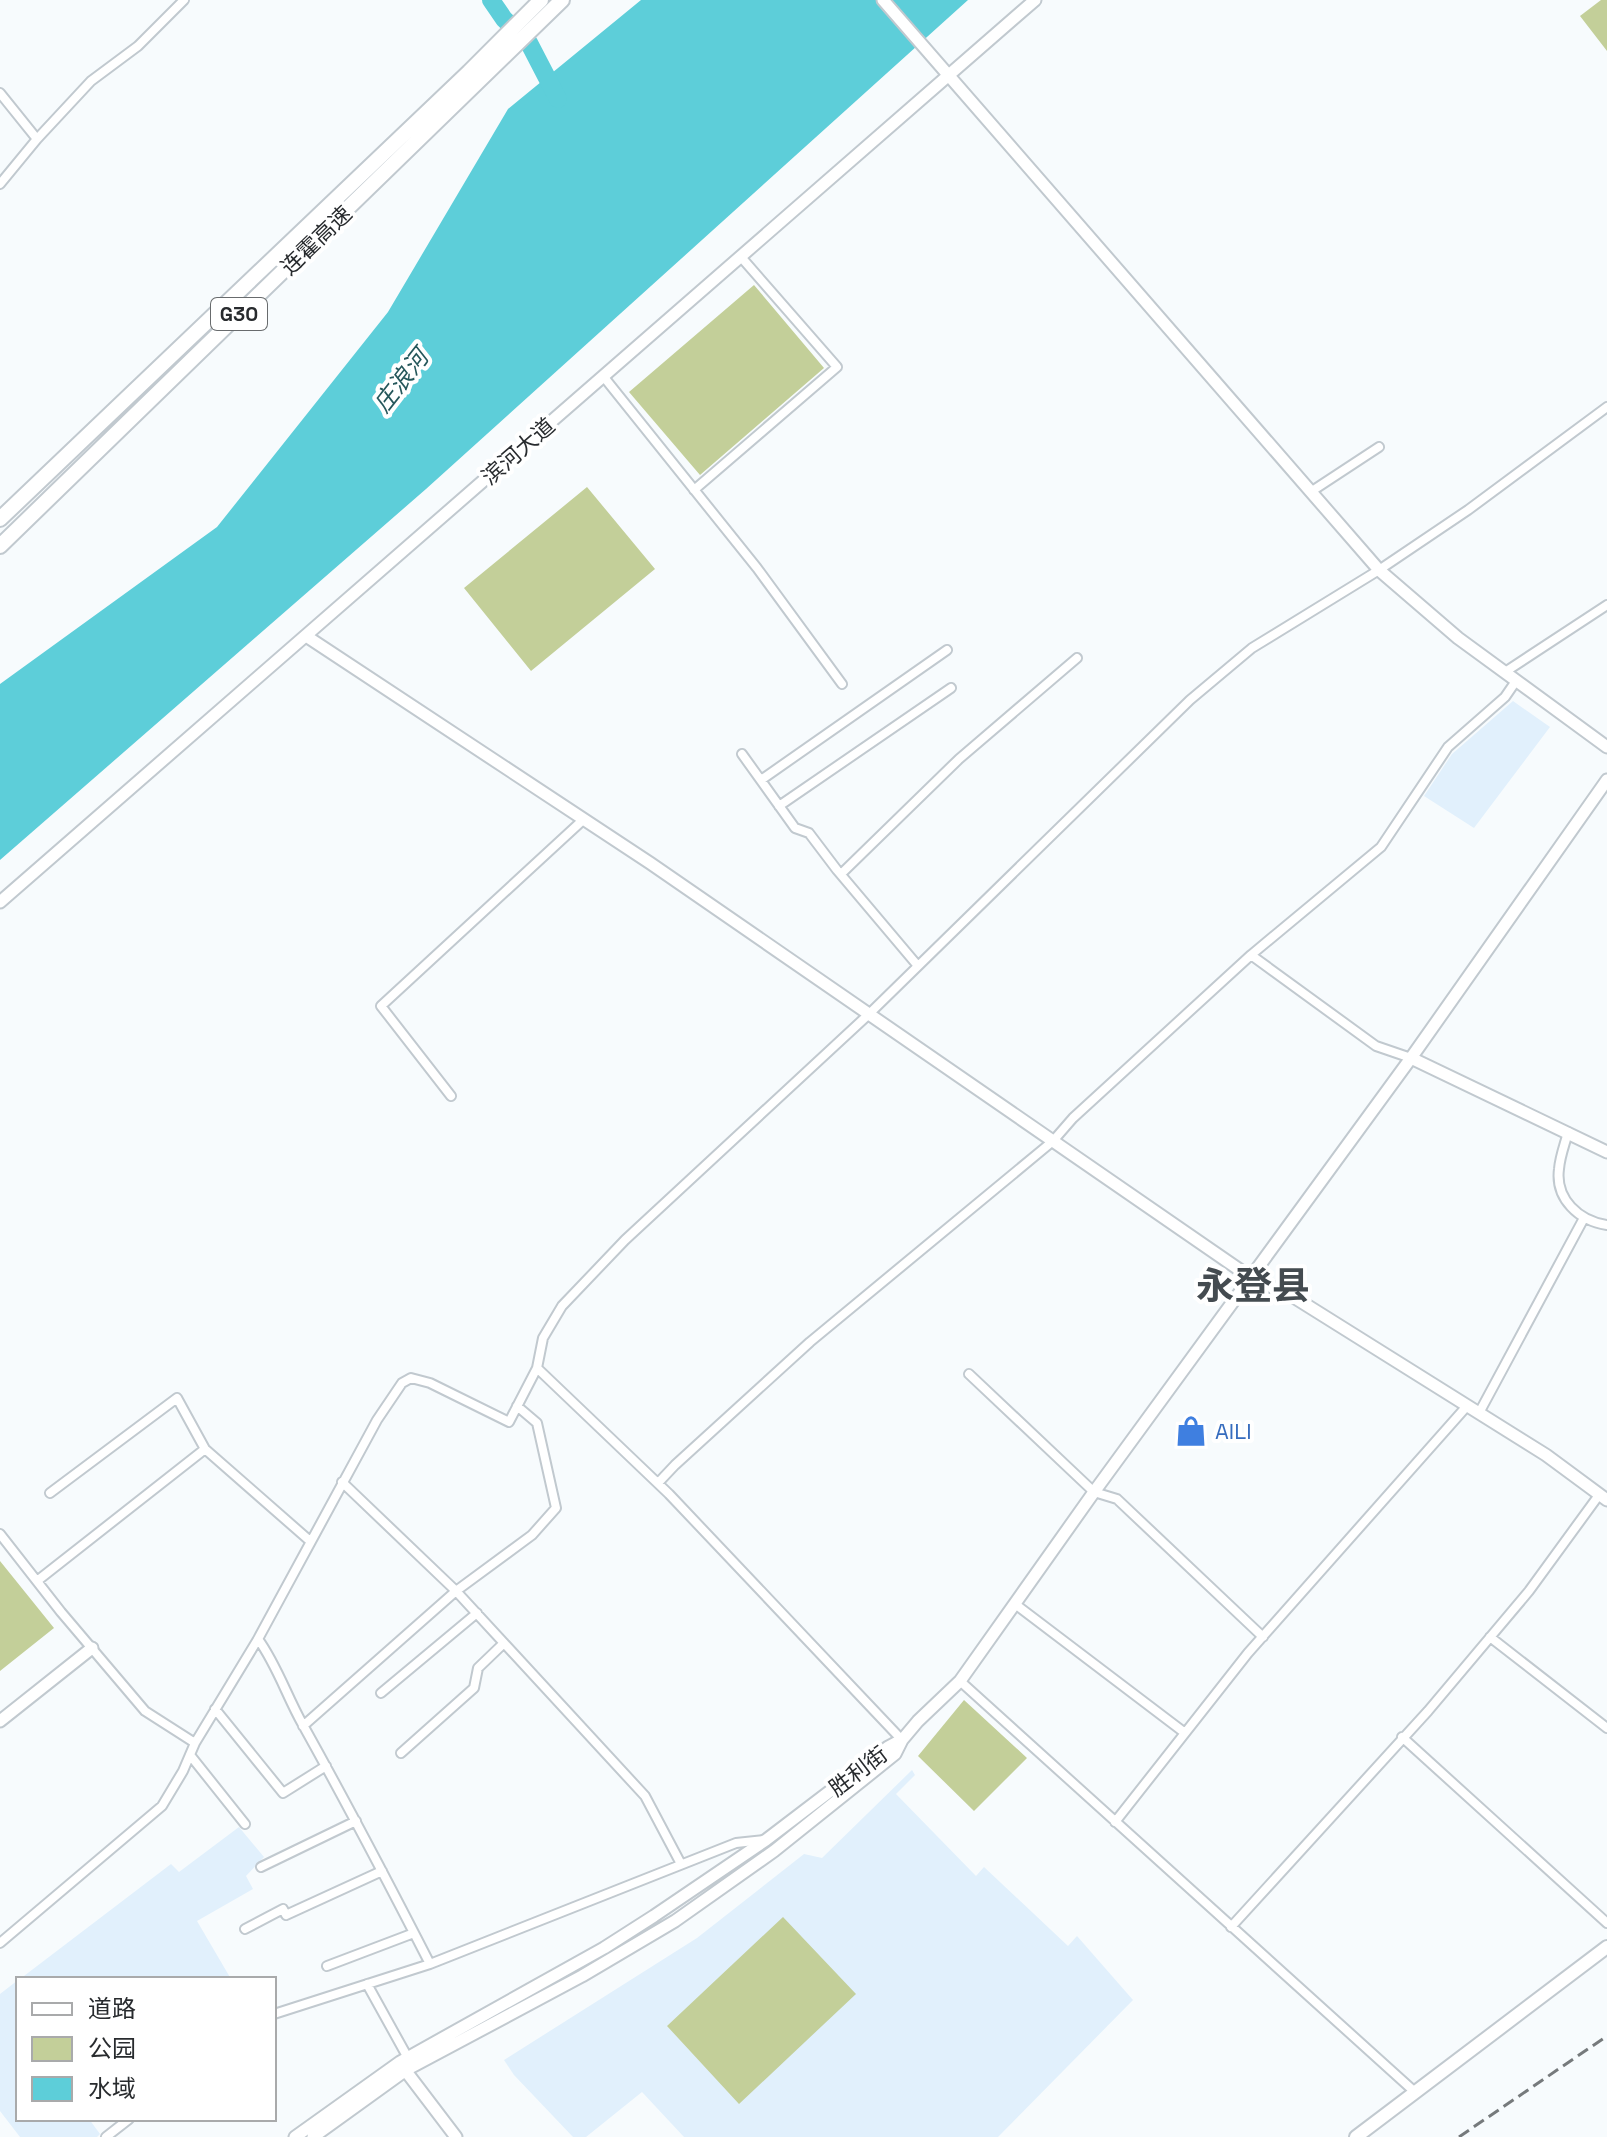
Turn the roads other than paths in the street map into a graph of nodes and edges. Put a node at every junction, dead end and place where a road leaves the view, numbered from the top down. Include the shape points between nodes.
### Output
1 (184, 0) edge
2 (562, 0) edge
3 (883, 0) edge
4 (1035, 0) edge
5 (541, 7) edge
6 (950, 74) junction
7 (474, 77) junction
8 (0, 93) edge
9 (37, 139) junction
10 (0, 184) edge
11 (741, 257) junction
12 (603, 376) junction
13 (1607, 407) edge
14 (1379, 447) dead end
15 (694, 490) junction
16 (1312, 491) junction
17 (0, 519) edge
18 (0, 546) edge
19 (1379, 570) junction
20 (1607, 605) edge
21 (306, 636) junction
22 (947, 650) dead end
23 (1077, 658) dead end
24 (1505, 672) junction
25 (1516, 681) junction
26 (842, 684) dead end
27 (951, 688) dead end
28 (1607, 747) edge
29 (742, 754) dead end
30 (761, 780) junction
31 (1607, 780) edge
32 (779, 806) junction
33 (584, 819) junction
34 (841, 874) junction
35 (0, 902) edge
36 (1251, 955) junction
37 (918, 966) junction
38 (869, 1014) junction
39 (1411, 1058) junction
40 (451, 1096) dead end
41 (1568, 1132) junction
42 (1053, 1141) junction
43 (1607, 1152) edge
44 (1584, 1218) junction
45 (1607, 1225) edge
46 (1250, 1277) junction
47 (537, 1368) junction
48 (969, 1374) dead end
49 (517, 1406) junction
50 (1467, 1406) junction
51 (1479, 1413) junction
52 (205, 1449) junction
53 (342, 1482) junction
54 (658, 1483) junction
55 (1094, 1492) junction
56 (50, 1493) dead end
57 (1603, 1498) edge
58 (0, 1534) edge
59 (310, 1541) junction
60 (37, 1581) junction
61 (456, 1591) junction
62 (1015, 1604) junction
63 (477, 1613) junction
64 (1263, 1637) junction
65 (1490, 1637) junction
66 (258, 1639) junction
67 (504, 1643) junction
68 (92, 1648) junction
69 (960, 1681) junction
70 (381, 1693) dead end
71 (215, 1709) junction
72 (0, 1721) edge
73 (303, 1726) junction
74 (1607, 1728) edge
75 (1185, 1733) junction
76 (1402, 1737) junction
77 (902, 1740) junction
78 (195, 1743) junction
79 (401, 1753) dead end
80 (190, 1755) junction
81 (326, 1766) junction
82 (356, 1821) junction
83 (1115, 1822) junction
84 (245, 1824) dead end
85 (766, 1840) junction
86 (681, 1864) junction
87 (261, 1867) dead end
88 (382, 1871) junction
89 (1607, 1923) edge
90 (1231, 1927) junction
91 (245, 1929) dead end
92 (414, 1933) junction
93 (0, 1943) edge
94 (1607, 1947) edge
95 (430, 1964) junction
96 (327, 1966) dead end
97 (367, 1984) junction
98 (276, 2013) edge
99 (404, 2063) junction
100 (1416, 2093) junction
101 (126, 2121) edge
102 (106, 2137) edge
103 (295, 2137) edge
104 (313, 2137) edge
105 (456, 2137) edge
106 (1356, 2137) edge

1 - 9 street via 138,46 91,81
2 - 5 highway, 连霍高速 / G30
3 - 6 street
4 - 6 street, 滨河大道
5 - 7 highway, 连霍高速 / G30
6 - 11 street, 滨河大道
6 - 16 street
7 - 17 highway, 连霍高速 / G30
7 - 18 highway, 连霍高速 / G30
8 - 9 street
9 - 10 street
11 - 12 street, 滨河大道
11 - 15 street via 837,367
12 - 15 street
12 - 21 street, 滨河大道
13 - 19 street
14 - 16 street
15 - 26 street
16 - 19 street
19 - 24 street
19 - 37 street via 1252,648 1190,700
20 - 24 street
21 - 33 street
21 - 35 street, 滨河大道
22 - 30 street
23 - 34 street via 959,759
24 - 25 street
25 - 28 street
25 - 36 street via 1448,747 1381,847
27 - 32 street
29 - 30 street
30 - 32 street
31 - 39 street
32 - 34 street
33 - 38 street
33 - 40 street via 381,1006
34 - 37 street
36 - 39 street via 1376,1046
36 - 42 street
37 - 38 street
38 - 42 street
38 - 47 street via 625,1240 562,1306 543,1338
39 - 41 street
39 - 46 street
41 - 43 street
41 - 44 street via 1559,1184
42 - 46 street
42 - 54 street via 810,1342
44 - 45 street
44 - 51 street
46 - 50 street via 1292,1296
46 - 55 street
47 - 49 street
47 - 54 street
48 - 55 street
49 - 53 street via 509,1422 411,1378 377,1420
49 - 61 street via 537,1423 556,1508 532,1535
50 - 51 street
50 - 64 street
51 - 57 street
52 - 56 street via 177,1398
52 - 59 street
52 - 60 street
53 - 59 street
53 - 61 street
54 - 77 street
55 - 62 street
55 - 64 street via 1117,1499
57 - 65 street
58 - 60 street
59 - 66 street
60 - 68 street
61 - 63 street
61 - 73 street
62 - 69 street
62 - 75 street
63 - 67 street
63 - 70 street
64 - 75 street
65 - 74 street
65 - 76 street
66 - 71 street
66 - 73 street
67 - 79 street via 478,1668 474,1688
67 - 86 street via 645,1796
68 - 72 street
68 - 78 street via 145,1711
69 - 77 street
69 - 83 street
71 - 78 street
71 - 81 street via 283,1793
73 - 81 street
75 - 83 street
76 - 89 street
76 - 90 street
77 - 85 street, 胜利街
77 - 99 street, 胜利街 via 895,1754 774,1851 675,1921 582,1976
78 - 80 street
80 - 84 street
80 - 93 street via 162,1806
81 - 82 street
82 - 87 street
82 - 88 street
83 - 90 street
85 - 86 street via 736,1843
85 - 99 street, 胜利街 via 604,1948
86 - 95 street
88 - 91 street
88 - 92 street
90 - 100 street
92 - 95 street
92 - 96 street
94 - 100 main road
95 - 97 street
97 - 98 street
97 - 99 street
99 - 103 street, 胜利街
99 - 104 street, 胜利街
99 - 105 street
100 - 106 main road
101 - 102 street

